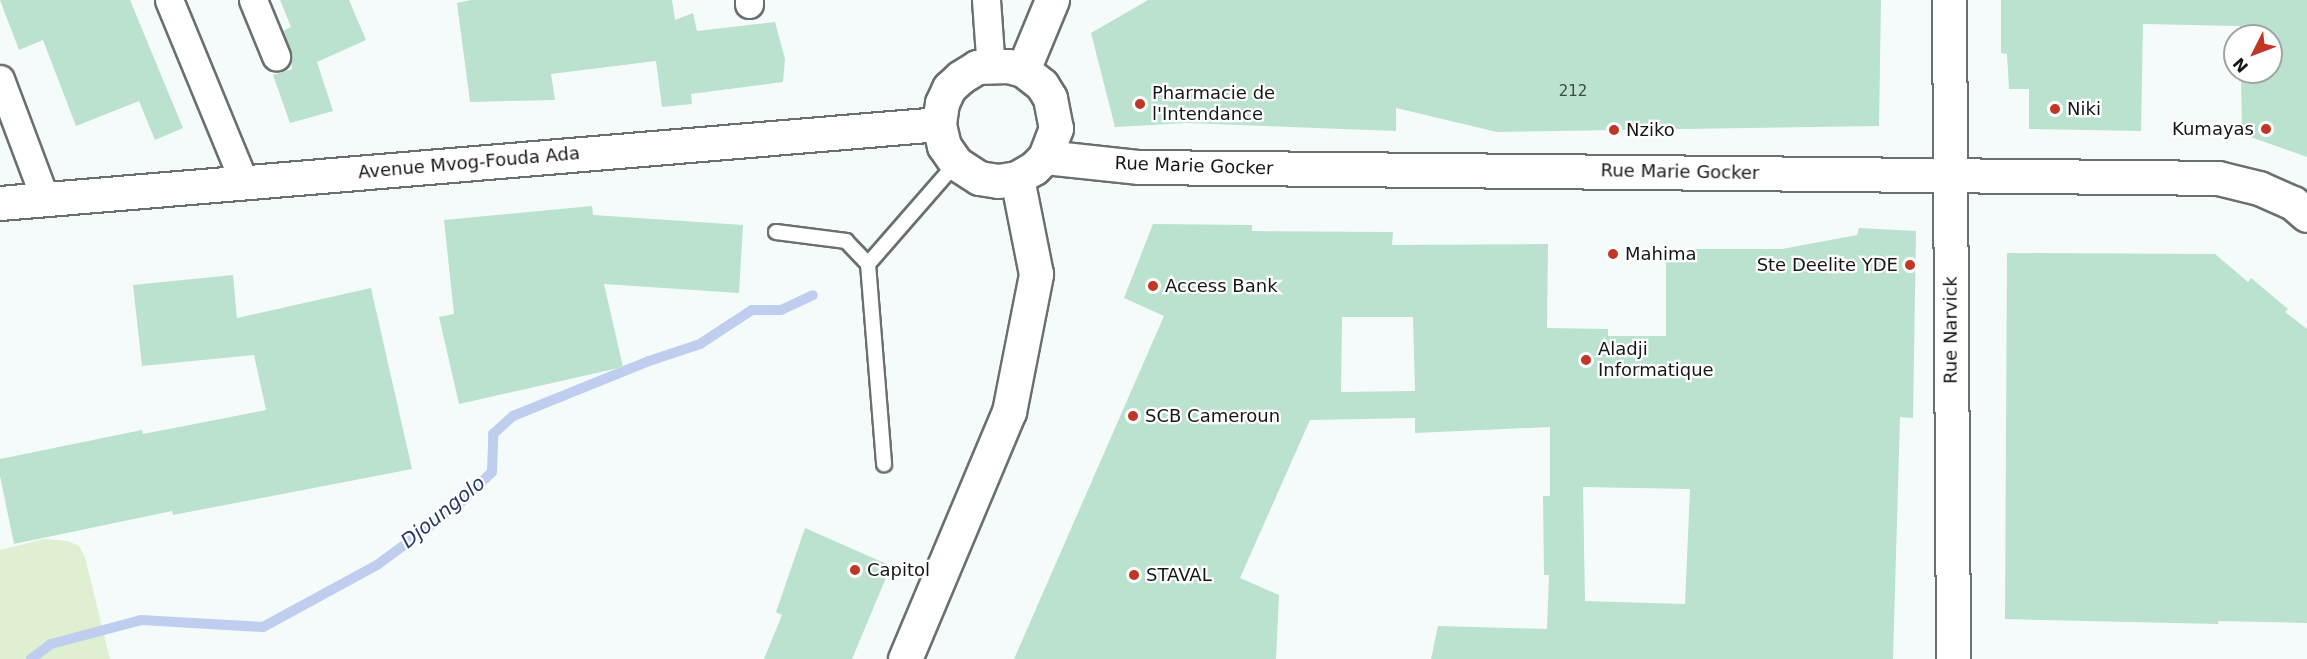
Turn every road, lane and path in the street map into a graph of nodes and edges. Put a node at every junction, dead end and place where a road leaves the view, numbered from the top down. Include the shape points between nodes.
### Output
1 (169, 0) edge
2 (253, 0) edge
3 (986, 0) edge
4 (1052, 0) edge
5 (1949, 0) edge
6 (276, 56) dead end
7 (991, 69) junction
8 (1023, 70) junction
9 (0, 79) edge
10 (939, 124) junction
11 (1045, 157) junction
12 (956, 164) junction
13 (1950, 175) junction
14 (1017, 178) junction
15 (244, 182) junction
16 (45, 199) junction
17 (0, 204) edge
18 (2307, 215) edge
19 (776, 232) dead end
20 (868, 264) junction
21 (884, 464) dead end
22 (905, 659) edge
23 (1953, 659) edge

1 - 15 street
2 - 6 street
3 - 7 street
4 - 8 street
5 - 13 street, Rue Narvick
7 - 8 street via 1008,66
7 - 10 street via 977,67 949,88
8 - 11 street via 1042,85 1055,113 1056,128
9 - 16 street
10 - 12 street via 944,146
10 - 15 street, Avenue Mvog-Fouda Ada
11 - 13 street, Rue Marie Gocker via 1139,167
11 - 14 street
12 - 14 street via 979,178
12 - 20 lane
13 - 18 street, Rue Marie Gocker via 2218,178 2259,188 2293,203
13 - 23 street, Rue Narvick
14 - 22 street via 1036,274 1009,412
15 - 16 street, Avenue Mvog-Fouda Ada
16 - 17 street, Avenue Mvog-Fouda Ada
19 - 20 lane via 846,241
20 - 21 lane

